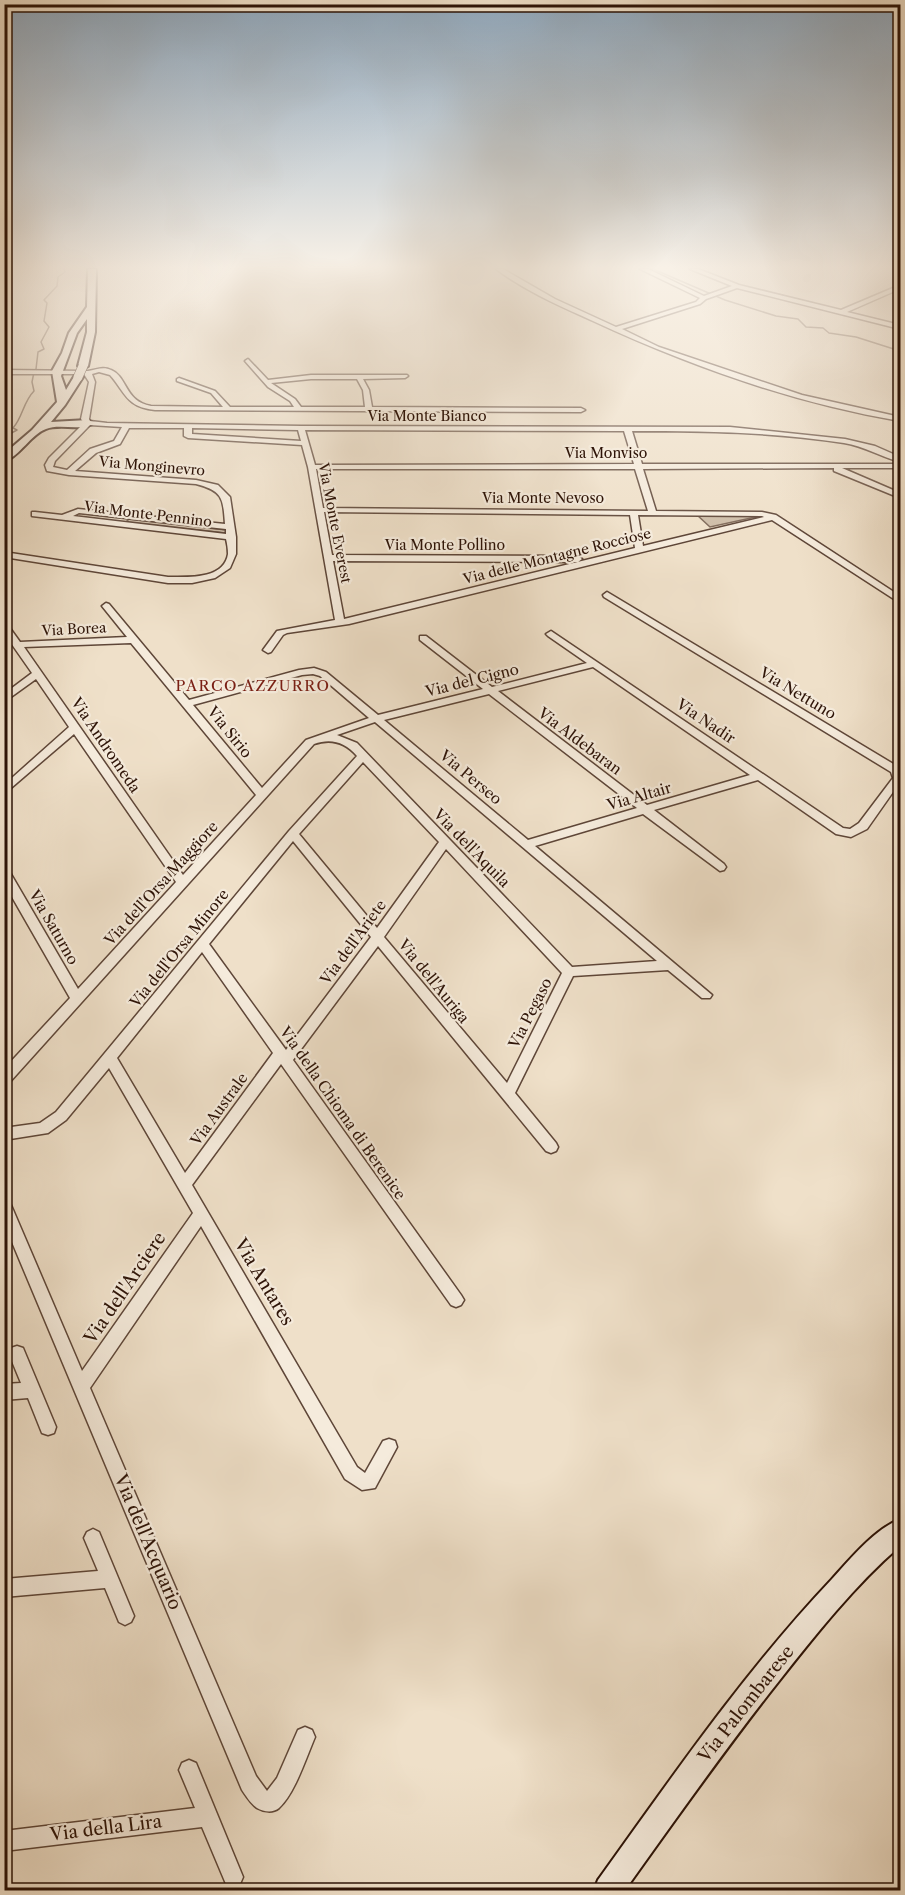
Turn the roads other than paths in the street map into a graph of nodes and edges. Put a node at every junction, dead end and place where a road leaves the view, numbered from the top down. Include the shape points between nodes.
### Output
1 (65, 357) edge
2 (88, 357) edge
3 (685, 357) edge
4 (248, 361) dead end
5 (86, 370) junction
6 (57, 371) junction
7 (4, 372) edge
8 (405, 376) dead end
9 (359, 377) junction
10 (179, 380) dead end
11 (266, 382) junction
12 (62, 404) junction
13 (229, 410) junction
14 (299, 410) junction
15 (369, 410) junction
16 (581, 410) dead end
17 (54, 413) junction
18 (900, 419) edge
19 (69, 423) junction
20 (88, 423) junction
21 (41, 427) junction
22 (126, 427) junction
23 (188, 427) junction
24 (301, 428) junction
25 (627, 428) junction
26 (305, 443) junction
27 (4, 459) edge
28 (900, 460) edge
29 (900, 466) edge
30 (312, 467) junction
31 (639, 467) junction
32 (830, 467) junction
33 (69, 473) junction
34 (900, 496) edge
35 (320, 510) junction
36 (634, 512) junction
37 (652, 512) junction
38 (690, 513) junction
39 (35, 514) dead end
40 (769, 516) junction
41 (61, 517) junction
42 (230, 527) junction
43 (710, 532) junction
44 (232, 537) junction
45 (639, 549) junction
46 (4, 554) edge
47 (328, 558) junction
48 (598, 559) junction
49 (607, 595) dead end
50 (900, 600) edge
51 (106, 606) dead end
52 (340, 623) junction
53 (4, 626) edge
54 (551, 634) dead end
55 (423, 638) dead end
56 (133, 640) junction
57 (17, 645) junction
58 (268, 650) dead end
59 (595, 664) junction
60 (37, 673) junction
61 (490, 691) junction
62 (4, 699) edge
63 (187, 704) junction
64 (379, 719) junction
65 (357, 724) junction
66 (76, 727) junction
67 (320, 737) junction
68 (353, 745) junction
69 (363, 756) junction
70 (759, 776) junction
71 (4, 791) edge
72 (261, 794) junction
73 (645, 809) junction
74 (844, 833) joint
75 (293, 834) junction
76 (445, 842) junction
77 (527, 844) junction
78 (720, 867) dead end
79 (4, 872) edge
80 (182, 882) junction
81 (377, 938) junction
82 (203, 944) junction
83 (670, 965) junction
84 (569, 972) junction
85 (706, 995) dead end
86 (77, 998) junction
87 (283, 1057) junction
88 (110, 1058) junction
89 (4, 1079) edge
90 (508, 1094) junction
91 (4, 1134) edge
92 (551, 1147) dead end
93 (184, 1185) junction
94 (4, 1205) edge
95 (201, 1212) junction
96 (9, 1228) edge
97 (456, 1300) dead end
98 (17, 1354) dead end
99 (82, 1385) junction
100 (32, 1389) junction
101 (4, 1392) edge
102 (48, 1427) dead end
103 (389, 1447) dead end
104 (900, 1531) edge
105 (93, 1538) dead end
106 (110, 1579) junction
107 (4, 1588) edge
108 (125, 1616) dead end
109 (305, 1737) dead end
110 (189, 1770) dead end
111 (208, 1816) junction
112 (4, 1841) edge
113 (233, 1877) dead end
114 (608, 1890) edge

1 - 6 main road
2 - 5 main road
3 - 18 street via 800,397
4 - 11 street
5 - 6 street
5 - 12 main road, bridge
5 - 13 street via 112,372 128,397 143,406
5 - 20 street via 92,379 84,416
6 - 7 street
6 - 12 main road
8 - 9 street
9 - 11 street
9 - 15 street
10 - 13 street via 213,392
11 - 14 street via 293,400
12 - 17 main road
13 - 14 street
14 - 15 street
15 - 16 street
17 - 19 main road
17 - 21 main road
19 - 20 main road
19 - 21 main road
20 - 22 street, Via Monte Bianco
20 - 33 street via 49,465 52,470
21 - 27 main road
22 - 23 street, Via Monte Bianco
22 - 33 street via 117,442 93,451
23 - 24 street, Via Monte Bianco
23 - 26 street via 188,436
24 - 25 street, Via Monte Bianco
24 - 26 street, Via Monte Everest
25 - 28 street, Via Monte Bianco via 737,429 805,436 867,446
25 - 31 street
26 - 30 street, Via Monte Everest
29 - 32 street, Via Monviso
30 - 31 street, Via Monviso
30 - 35 street, Via Monte Everest
31 - 32 street, Via Monviso
31 - 37 street
32 - 34 street
33 - 42 street, Via Monginevro via 209,484 227,499
35 - 36 street, Via Monte Nevoso
35 - 47 street, Via Monte Everest
36 - 37 street, Via Monte Nevoso
36 - 45 street
37 - 38 street, Via Monte Nevoso
38 - 40 street, Via Monte Nevoso
38 - 43 street
39 - 41 street, Via Monte Pennino
40 - 43 street, Via delle Montagne Rocciose
40 - 50 street
41 - 42 street, Via Monte Pennino via 78,511
41 - 44 street, Via Monte Pennino
42 - 44 street, Via Monginevro
43 - 45 street, Via delle Montagne Rocciose
44 - 46 street, Via Monginevro via 232,554 225,568 210,577 187,580
45 - 48 street, Via delle Montagne Rocciose
47 - 48 street, Via Monte Pollino
47 - 52 street, Via Monte Everest
48 - 52 street, Via delle Montagne Rocciose
49 - 74 street, Via Nettuno via 897,771 898,778 863,826 853,833
51 - 56 street, Via Sirio
52 - 58 street, Via delle Montagne Rocciose via 283,631
53 - 57 street, Via Andromeda
54 - 59 street, Via Nadir
55 - 61 street, Via Aldebaran
56 - 57 street, Via Borea
56 - 63 street, Via Sirio
57 - 60 street, Via Andromeda
59 - 61 street, Via del Cigno
59 - 70 street, Via Nadir
60 - 62 street
60 - 66 street, Via Andromeda
61 - 64 street, Via del Cigno
61 - 73 street, Via Aldebaran
63 - 64 street, Via Perseo via 314,671
63 - 72 street, Via Sirio
64 - 65 street, Via del Cigno
64 - 77 street, Via Perseo
65 - 67 street, Via del Cigno
65 - 68 street
66 - 71 street
66 - 80 street, Via Andromeda
67 - 68 street
67 - 72 street, Via dell'Orsa Maggiore via 303,748
68 - 69 street, Via dell'Aquila
69 - 75 street, Via dell'Orsa Minore
69 - 76 street, Via dell'Aquila
70 - 73 street, Via Altair
70 - 74 street, Via Nadir
72 - 80 street, Via dell'Orsa Maggiore
73 - 77 street, Via Altair
73 - 78 street, Via Aldebaran
75 - 81 street, Via dell'Auriga
75 - 82 street, Via dell'Orsa Minore
76 - 81 street, Via dell'Ariete
76 - 84 street, Via dell'Aquila
77 - 83 street, Via Perseo
79 - 86 street, Via Saturno
80 - 86 street, Via dell'Orsa Maggiore
81 - 87 street, Via dell'Ariete
81 - 90 street, Via dell'Auriga
82 - 87 street, Via della Chioma di Berenice
82 - 88 street, Via dell'Orsa Minore
83 - 84 street, Via Pegaso
83 - 85 street, Via Perseo
84 - 90 street, Via Pegaso
86 - 89 street, Via dell'Orsa Maggiore
87 - 93 street, Via Australe
87 - 97 street, Via della Chioma di Berenice
88 - 91 street, Via dell'Orsa Minore via 53,1123 37,1130
88 - 93 street, Via Antares
90 - 92 street, Via dell'Auriga
93 - 95 street, Via Antares
94 - 96 street, Via dell'Acquario
95 - 99 street, Via dell'Arciere
95 - 103 street, Via Antares via 355,1478 365,1483 372,1479
96 - 99 street, Via dell'Acquario
98 - 100 street
99 - 109 street, Via dell'Acquario via 249,1783 262,1800 271,1802 279,1793
100 - 101 street
100 - 102 street
104 - 114 main road, Via Palombarese via 801,1633 705,1755
105 - 106 street
106 - 107 street
106 - 108 street
110 - 111 street
111 - 112 street, Via della Lira
111 - 113 street

